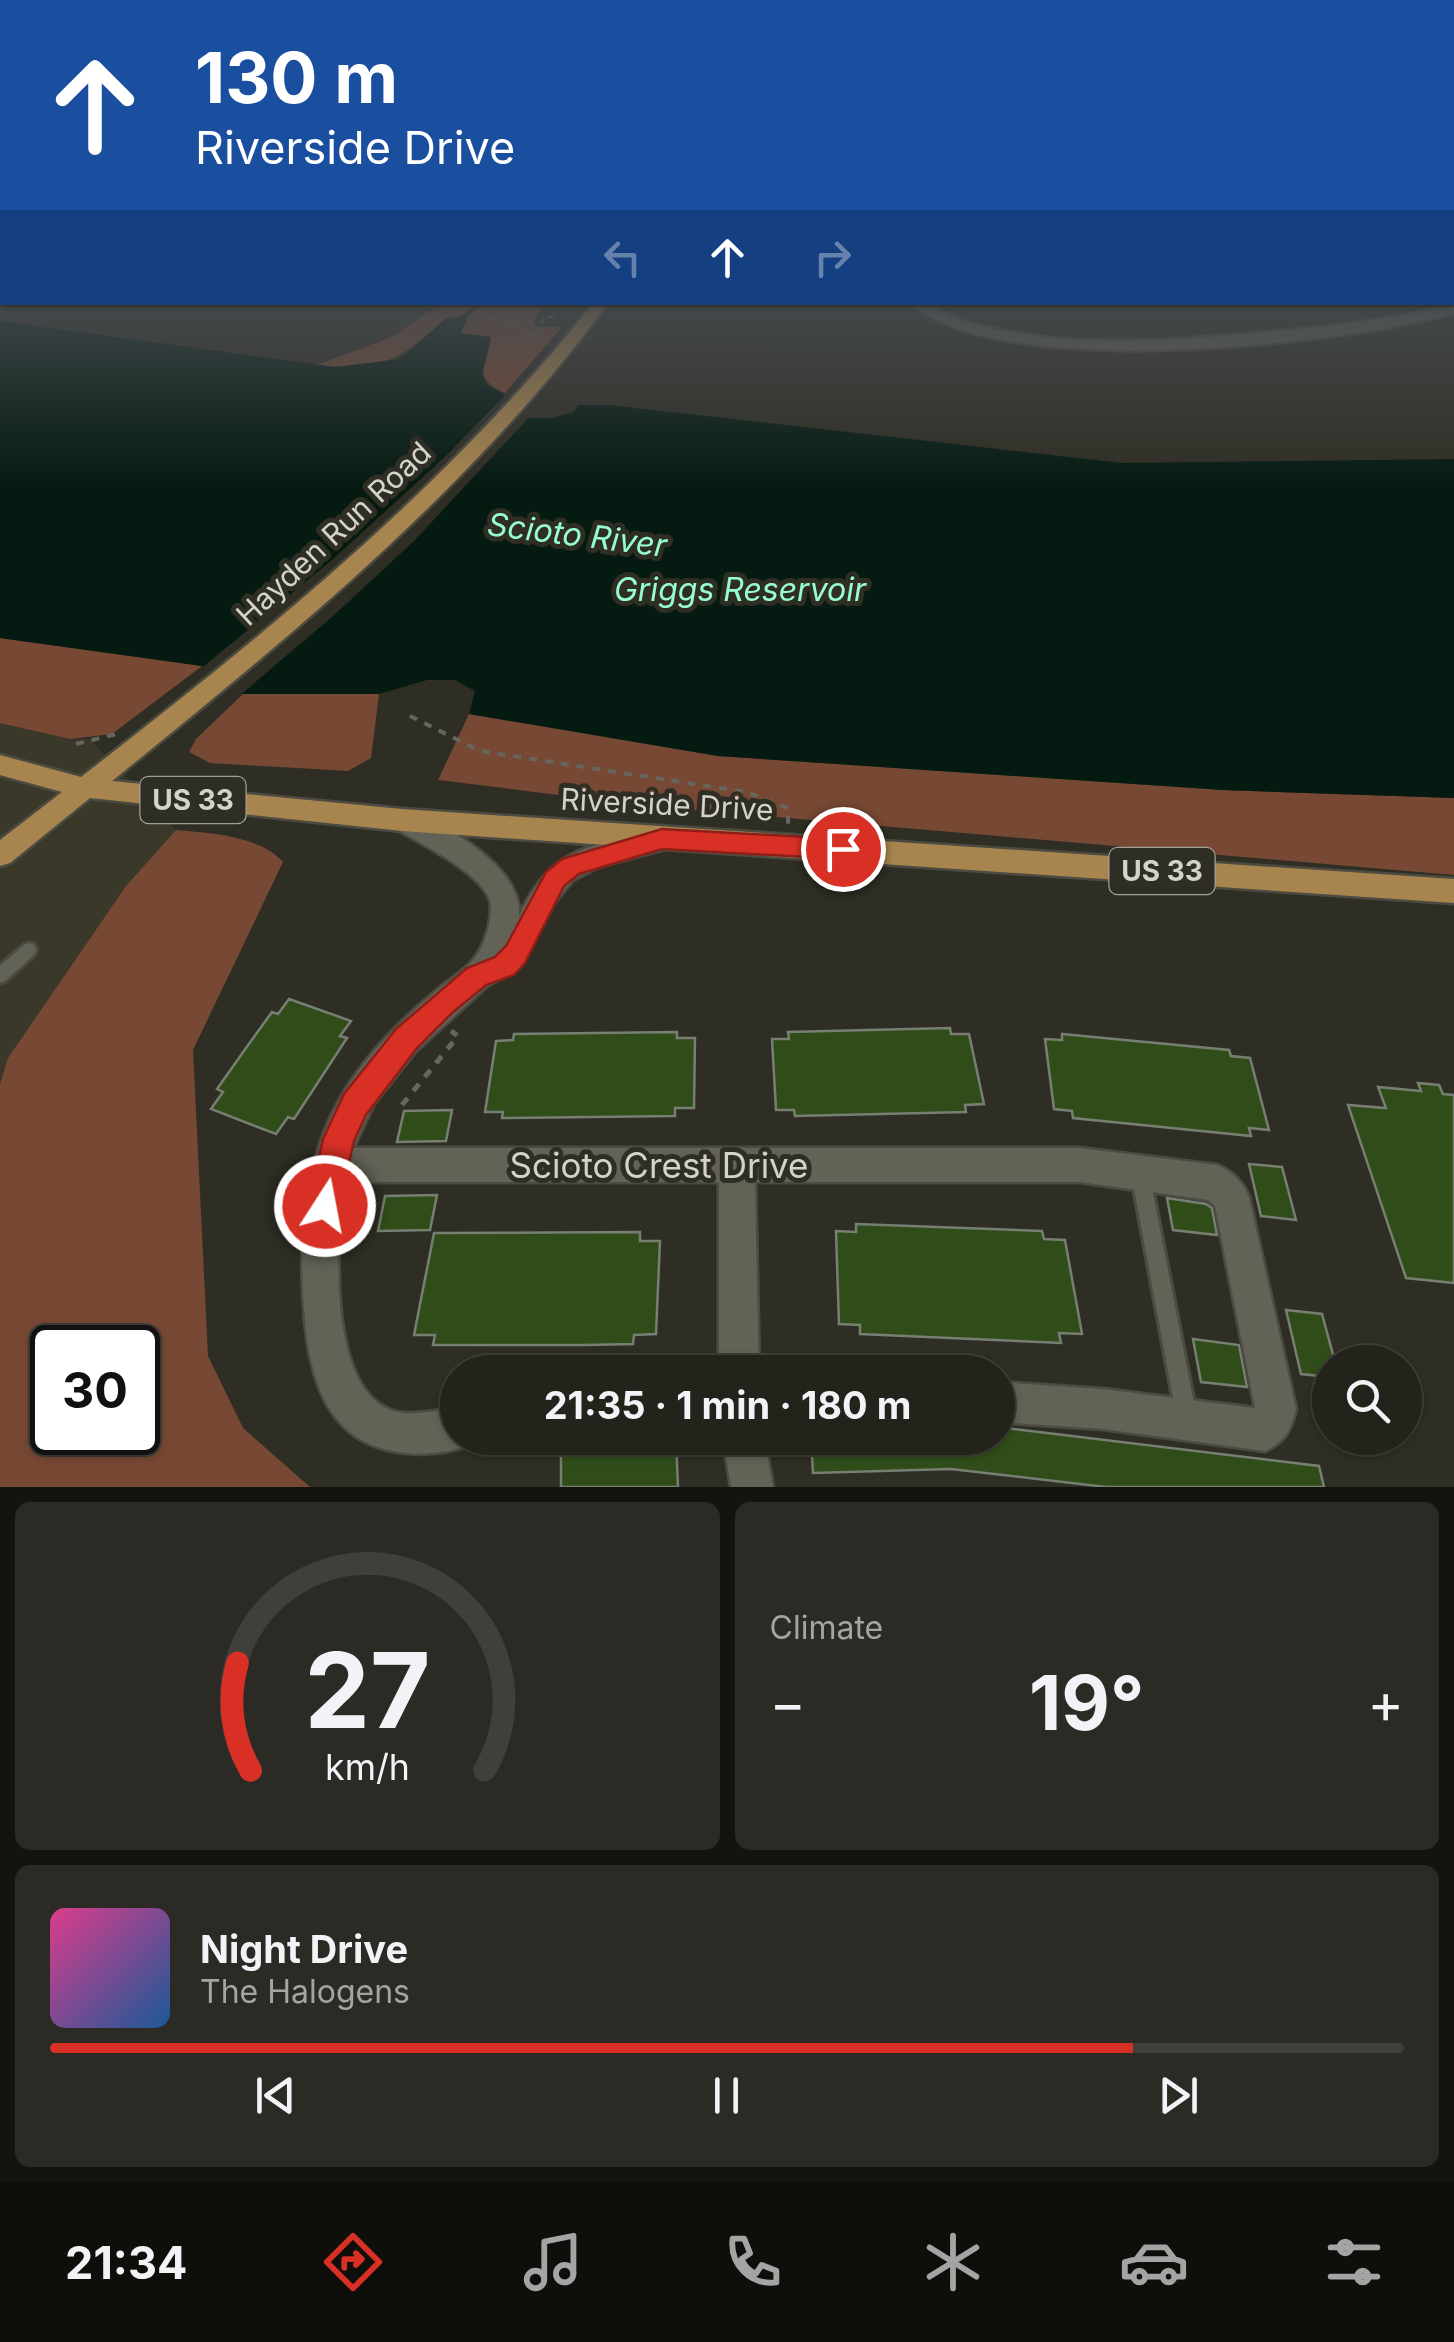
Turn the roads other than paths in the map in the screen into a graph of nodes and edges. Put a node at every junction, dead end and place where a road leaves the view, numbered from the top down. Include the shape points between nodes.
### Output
1 (567, 346) edge
2 (0, 765) edge
3 (85, 788) junction
4 (402, 820) junction
5 (662, 839) junction
6 (0, 855) edge
7 (1454, 891) edge
8 (29, 950) dead end
9 (0, 976) edge
10 (476, 976) junction
11 (333, 1165) junction
12 (738, 1166) junction
13 (1140, 1171) junction
14 (739, 1355) edge
15 (1015, 1403) edge
16 (1187, 1421) junction
17 (440, 1431) edge
18 (747, 1455) edge
19 (752, 1487) edge

1 - 3 main road, Hayden Run Road via 396,528
2 - 3 main road, Riverside Drive / US 33
3 - 4 main road, Riverside Drive / US 33
3 - 6 main road, Hayden Run Road
4 - 5 main road, Riverside Drive / US 33
4 - 10 street via 495,878 504,897 492,956
5 - 7 main road, Riverside Drive / US 33
5 - 10 street via 571,866 555,879 505,966
8 - 9 lane
10 - 11 street via 406,1038 355,1104
11 - 12 street, Scioto Crest Drive
11 - 17 street via 319,1268 336,1383 361,1417 394,1435
12 - 13 street, Scioto Crest Drive via 1080,1165
12 - 14 street
13 - 16 lane
13 - 16 street, Scioto Crest Drive via 1217,1183 1231,1198 1276,1409 1264,1430
15 - 16 street
18 - 19 street

